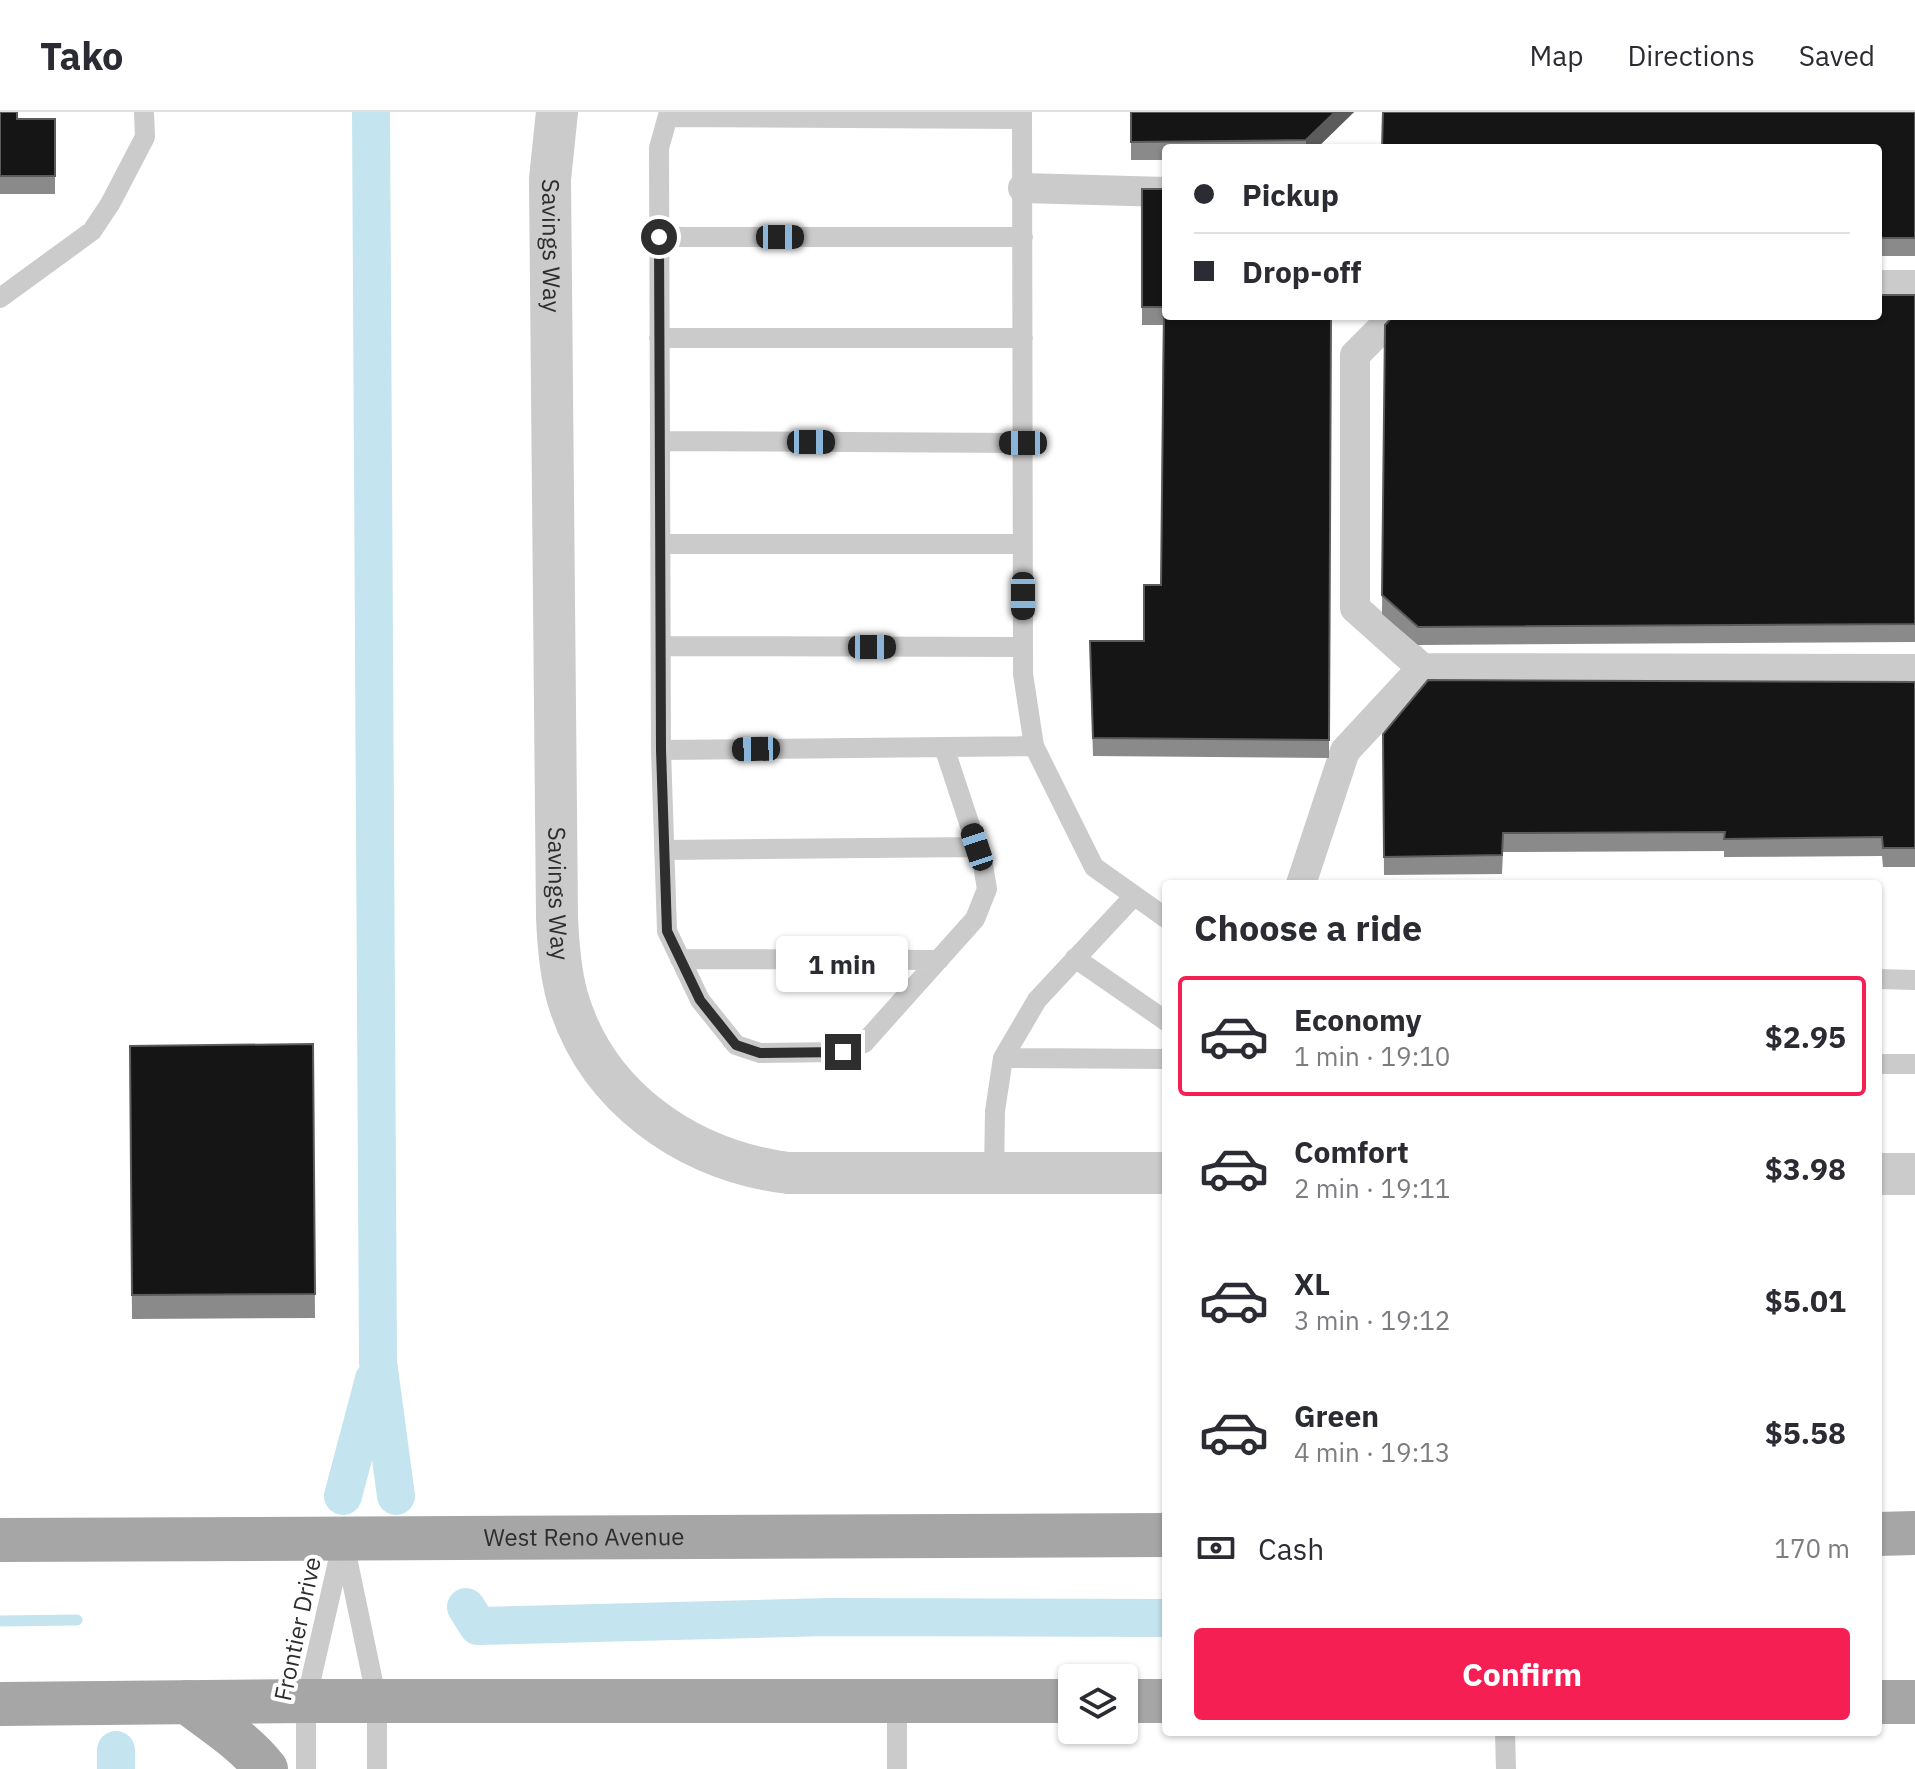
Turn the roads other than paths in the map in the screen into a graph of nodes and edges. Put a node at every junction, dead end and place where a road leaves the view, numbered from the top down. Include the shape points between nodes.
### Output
1 (144, 112) edge
2 (557, 112) edge
3 (668, 114) edge
4 (1022, 116) edge
5 (1023, 188) junction
6 (1162, 192) edge
7 (659, 237) junction
8 (1023, 237) junction
9 (1882, 285) edge
10 (1915, 285) edge
11 (0, 298) edge
12 (1390, 320) edge
13 (659, 338) junction
14 (1023, 338) junction
15 (660, 441) junction
16 (1023, 443) junction
17 (660, 544) junction
18 (1023, 544) junction
19 (661, 646) junction
20 (1023, 647) junction
21 (1422, 668) junction
22 (1915, 669) edge
23 (1034, 746) junction
24 (944, 747) junction
25 (661, 750) junction
26 (977, 847) junction
27 (664, 850) junction
28 (1302, 880) edge
29 (1134, 896) junction
30 (1162, 915) edge
31 (1075, 958) junction
32 (680, 959) junction
33 (939, 960) junction
34 (1882, 979) edge
35 (1915, 980) edge
36 (1162, 1018) edge
37 (1003, 1058) junction
38 (1162, 1059) edge
39 (1882, 1064) edge
40 (1915, 1064) edge
41 (994, 1173) junction
42 (1162, 1173) edge
43 (1882, 1174) edge
44 (1915, 1174) edge
45 (1915, 1533) edge
46 (1882, 1534) edge
47 (1162, 1535) edge
48 (0, 1540) edge
49 (343, 1540) junction
50 (306, 1701) junction
51 (377, 1701) junction
52 (897, 1701) junction
53 (1058, 1701) edge
54 (1138, 1701) edge
55 (1162, 1701) edge
56 (187, 1702) junction
57 (1882, 1702) edge
58 (1915, 1702) edge
59 (0, 1704) edge
60 (1505, 1736) edge
61 (266, 1769) edge
62 (306, 1769) edge
63 (377, 1769) edge
64 (897, 1769) edge
65 (1506, 1769) edge

1 - 11 lane via 145,137 92,231
2 - 41 street, Savings Way via 550,179 557,917 567,996 583,1039 628,1100 699,1149 736,1164 788,1173
3 - 4 lane
3 - 7 lane via 659,148
4 - 5 lane
5 - 6 street
5 - 8 lane
7 - 8 lane
7 - 13 lane
8 - 14 lane
9 - 10 street
12 - 21 street via 1355,355 1355,608
13 - 14 lane
13 - 15 lane
14 - 16 lane
15 - 16 lane
15 - 17 lane
16 - 18 lane
17 - 18 lane
17 - 19 lane
18 - 20 lane
19 - 20 lane
19 - 25 lane
20 - 23 lane
21 - 22 street
21 - 28 street via 1345,751
23 - 24 lane
23 - 29 lane via 1094,867
24 - 25 lane
24 - 26 lane
25 - 27 lane
26 - 27 lane
26 - 33 lane via 987,889 975,919
27 - 32 lane via 667,931
29 - 30 lane
29 - 31 lane
31 - 36 lane
31 - 37 lane via 1037,1000
32 - 33 lane
32 - 33 lane via 700,1000 736,1045 760,1053 843,1052 864,1043
34 - 35 lane
37 - 38 lane
37 - 41 lane
39 - 40 lane
41 - 42 street, Savings Way
43 - 44 street
45 - 46 main road
47 - 49 main road, West Reno Avenue
48 - 49 main road, West Reno Avenue
49 - 50 lane, Frontier Drive
49 - 51 lane, Frontier Drive
50 - 51 main road
50 - 56 main road
50 - 62 lane, Frontier Drive
51 - 52 main road
51 - 63 lane, Frontier Drive
52 - 53 main road
52 - 64 lane
54 - 55 main road
56 - 59 main road
56 - 61 main road
57 - 58 main road
60 - 65 lane

